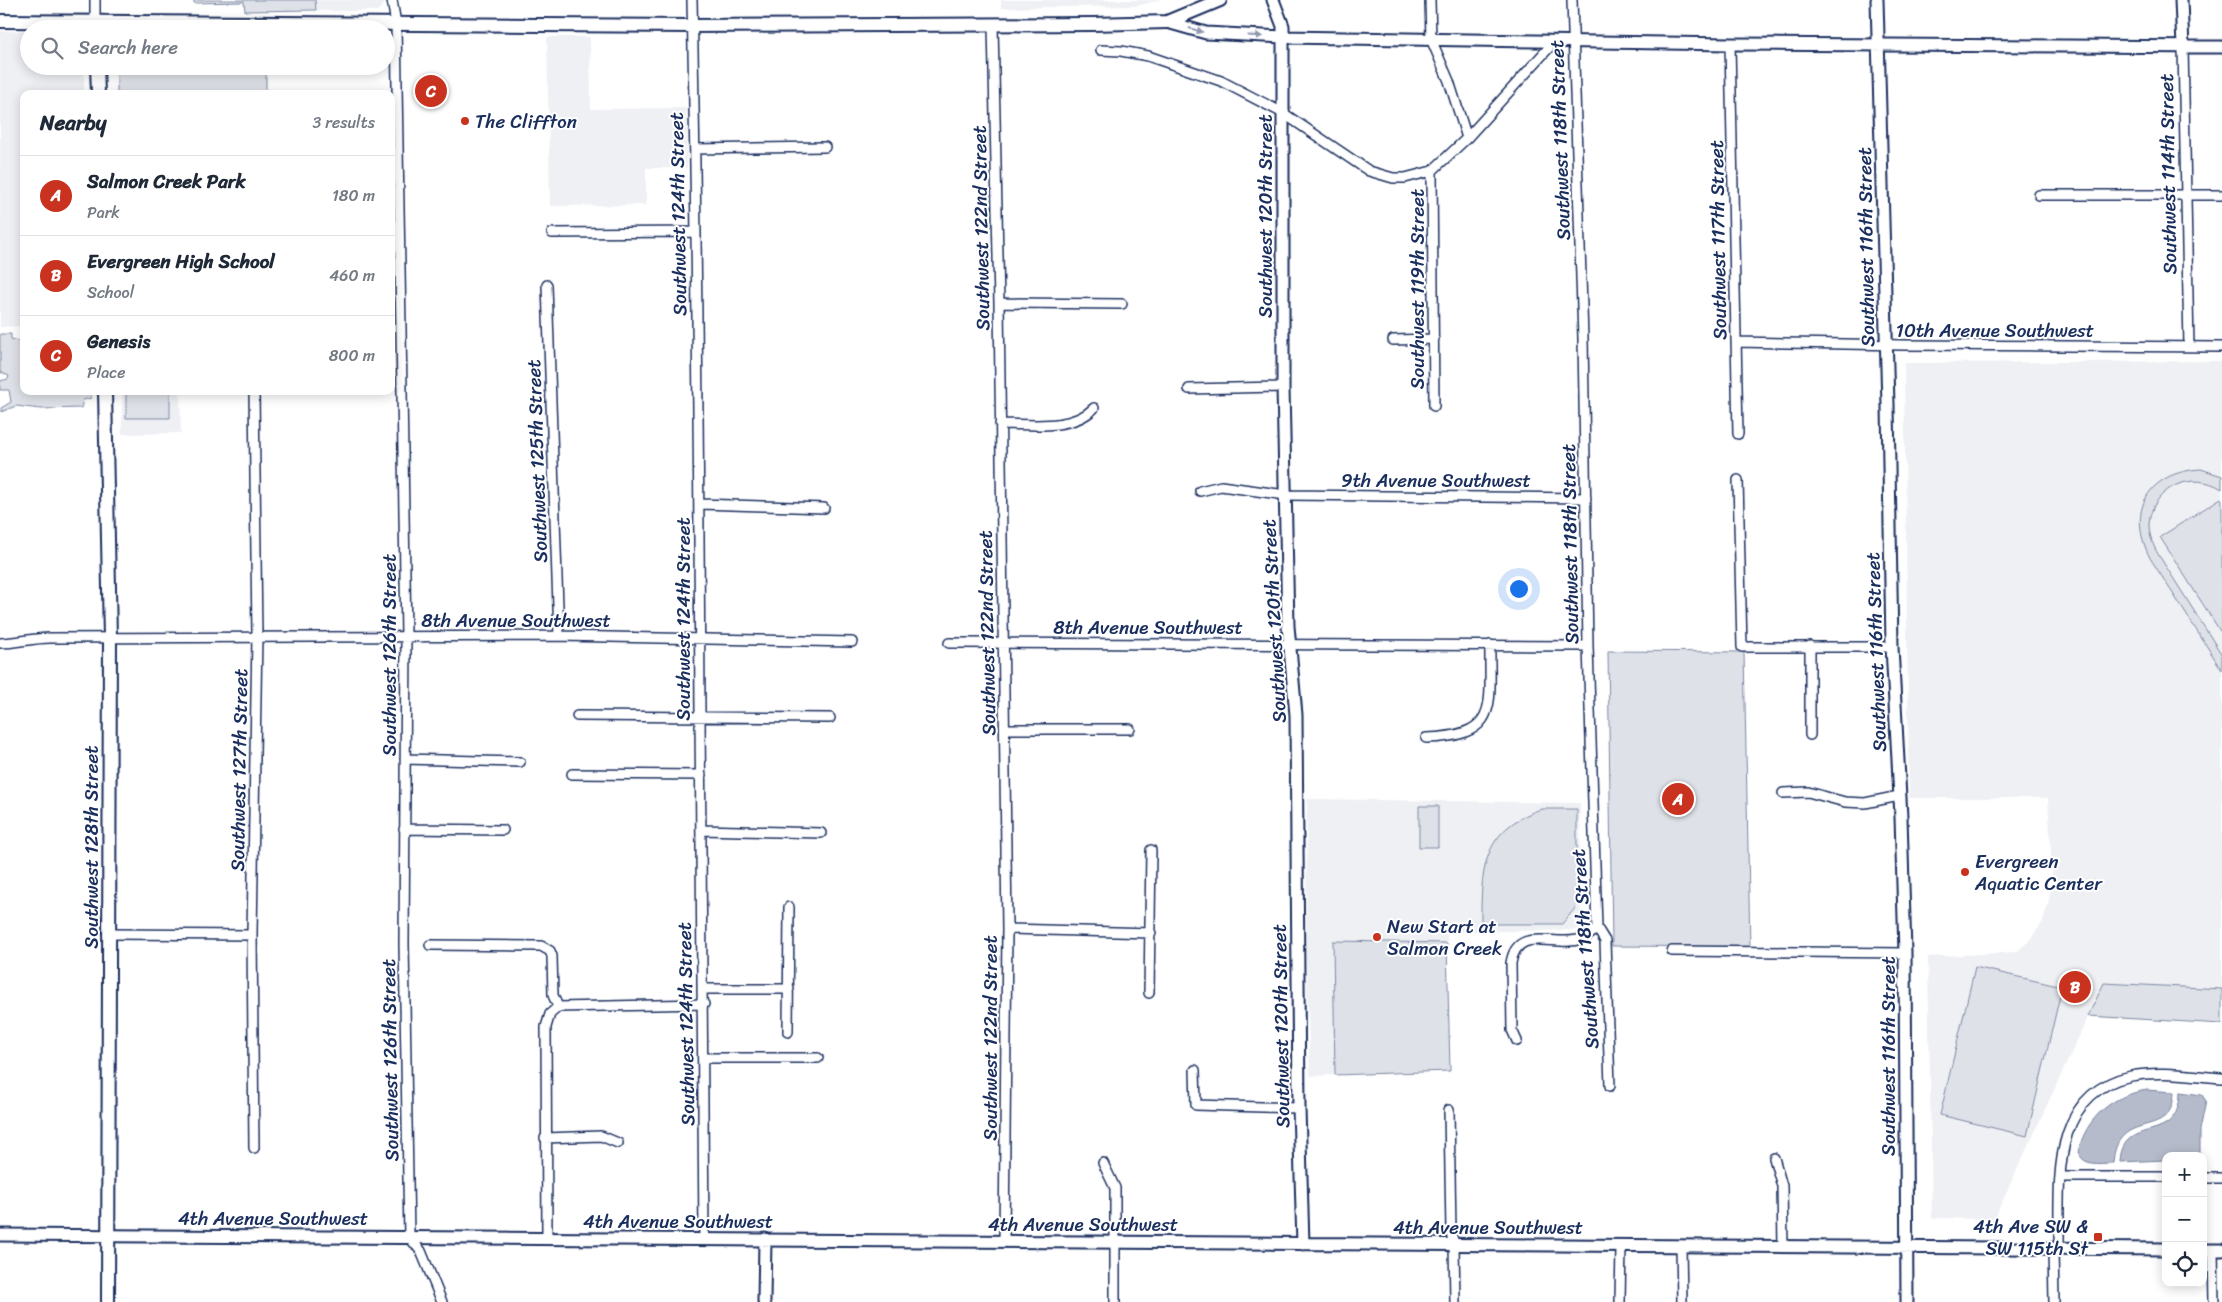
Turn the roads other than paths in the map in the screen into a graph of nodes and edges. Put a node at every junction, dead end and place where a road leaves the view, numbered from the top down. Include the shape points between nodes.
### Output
1 (95, 0) edge
2 (392, 0) edge
3 (692, 0) edge
4 (1220, 0) edge
5 (1273, 0) edge
6 (1430, 0) edge
7 (1572, 0) edge
8 (1877, 0) edge
9 (2182, 0) edge
10 (95, 20) edge
11 (0, 21) edge
12 (20, 22) edge
13 (1167, 22) junction
14 (396, 24) junction
15 (993, 25) junction
16 (692, 26) junction
17 (1283, 37) junction
18 (1431, 39) junction
19 (1573, 41) junction
20 (1555, 42) junction
21 (1730, 44) junction
22 (1878, 45) junction
23 (2183, 47) junction
24 (2222, 47) edge
25 (1101, 50) dead end
26 (97, 75) edge
27 (98, 90) edge
28 (1283, 113) junction
29 (1467, 138) junction
30 (825, 147) dead end
31 (696, 149) junction
32 (1432, 171) junction
33 (2039, 195) dead end
34 (2187, 195) junction
35 (2222, 195) edge
36 (696, 232) junction
37 (552, 233) dead end
38 (547, 285) dead end
39 (999, 303) junction
40 (1122, 304) dead end
41 (1434, 339) junction
42 (1393, 340) dead end
43 (1737, 342) junction
44 (1886, 345) junction
45 (2190, 347) junction
46 (2222, 347) edge
47 (1283, 387) junction
48 (1189, 389) dead end
49 (105, 395) edge
50 (254, 395) edge
51 (1434, 406) dead end
52 (1094, 408) dead end
53 (1000, 424) junction
54 (1738, 434) dead end
55 (1738, 480) dead end
56 (1200, 492) dead end
57 (1286, 495) junction
58 (1586, 498) junction
59 (700, 504) junction
60 (824, 508) dead end
61 (257, 636) junction
62 (406, 636) junction
63 (559, 636) junction
64 (110, 638) junction
65 (700, 639) junction
66 (852, 642) dead end
67 (0, 643) edge
68 (949, 643) dead end
69 (1002, 643) junction
70 (1290, 644) junction
71 (1490, 645) junction
72 (1588, 646) junction
73 (1810, 646) junction
74 (1892, 647) junction
75 (577, 716) dead end
76 (700, 716) junction
77 (830, 718) dead end
78 (1005, 729) junction
79 (1130, 729) dead end
80 (1810, 735) dead end
81 (1426, 738) dead end
82 (405, 759) junction
83 (520, 762) dead end
84 (572, 774) dead end
85 (701, 775) junction
86 (1783, 794) dead end
87 (1899, 796) junction
88 (404, 829) junction
89 (503, 830) dead end
90 (701, 830) junction
91 (821, 833) dead end
92 (1151, 850) dead end
93 (788, 907) dead end
94 (1597, 928) junction
95 (1007, 929) junction
96 (109, 934) junction
97 (1151, 934) junction
98 (252, 935) junction
99 (430, 945) dead end
100 (1672, 951) dead end
101 (1905, 952) junction
102 (704, 989) junction
103 (789, 989) junction
104 (1149, 993) dead end
105 (704, 1004) junction
106 (558, 1007) junction
107 (788, 1032) dead end
108 (1517, 1041) dead end
109 (705, 1058) junction
110 (818, 1058) dead end
111 (1195, 1070) dead end
112 (2222, 1078) edge
113 (1610, 1086) dead end
114 (1299, 1108) junction
115 (1449, 1110) dead end
116 (546, 1138) junction
117 (618, 1143) dead end
118 (254, 1148) dead end
119 (1774, 1158) dead end
120 (1103, 1163) dead end
121 (2060, 1177) junction
122 (2162, 1177) edge
123 (2207, 1178) edge
124 (2222, 1178) edge
125 (108, 1234) junction
126 (0, 1235) edge
127 (409, 1237) junction
128 (547, 1238) junction
129 (704, 1238) junction
130 (765, 1239) junction
131 (1004, 1241) junction
132 (1115, 1241) junction
133 (1303, 1244) junction
134 (1454, 1244) junction
135 (1621, 1246) junction
136 (1681, 1246) junction
137 (1783, 1247) junction
138 (1906, 1249) junction
139 (2056, 1249) junction
140 (2162, 1249) edge
141 (2213, 1250) edge
142 (108, 1302) edge
143 (442, 1302) edge
144 (764, 1302) edge
145 (1115, 1302) edge
146 (1455, 1302) edge
147 (1620, 1302) edge
148 (1682, 1302) edge
149 (1908, 1302) edge
150 (2054, 1302) edge
151 (2214, 1302) edge

1 - 10 street
2 - 14 street, Southwest 126th Street
3 - 16 street, Southwest 124th Street
4 - 13 main road
5 - 17 street, Southwest 120th Street via 1281,17
6 - 18 street
7 - 19 street, Southwest 118th Street
8 - 22 street, Southwest 116th Street
9 - 23 street, Southwest 114th Street
11 - 12 main road
13 - 15 main road
13 -> 17 street via 1206,33
14 - 16 main road
14 - 62 street, Southwest 126th Street
15 - 16 main road
15 - 39 street, Southwest 122nd Street
16 - 31 street, Southwest 124th Street
17 - 18 street
17 - 28 street, Southwest 120th Street
18 - 20 street
18 - 29 street via 1449,81
19 - 20 street
19 - 21 street
19 - 58 street, Southwest 118th Street
20 - 29 street
21 - 22 street
21 - 43 street, Southwest 117th Street
22 - 23 street
22 - 44 street, Southwest 116th Street
23 - 24 street
23 - 34 street, Southwest 114th Street
25 - 28 street via 1148,56 1194,71
26 - 27 main road
28 - 32 street via 1369,171 1405,178
28 - 47 street, Southwest 120th Street
29 - 32 street
30 - 31 street
31 - 36 street, Southwest 124th Street
32 - 41 street, Southwest 119th Street
33 - 34 street
34 - 35 street
34 - 45 street, Southwest 114th Street
36 - 37 street
36 - 59 street, Southwest 124th Street
38 - 63 street, Southwest 125th Street
39 - 40 street
39 - 53 street, Southwest 122nd Street
41 - 42 street
41 - 51 street, Southwest 119th Street
43 - 44 street, 10th Avenue Southwest
43 - 54 street, Southwest 117th Street
44 - 45 street, 10th Avenue Southwest
44 - 74 street, Southwest 116th Street
45 - 46 street, 10th Avenue Southwest
47 - 48 street
47 - 57 street, Southwest 120th Street
49 - 64 main road, Southwest 128th Street
50 - 61 street, Southwest 127th Street
52 - 53 street via 1080,418 1061,423
53 - 69 street, Southwest 122nd Street
55 - 73 street via 1742,647
56 - 57 street, 9th Avenue Southwest via 1221,486
57 - 58 street, 9th Avenue Southwest
57 - 70 street, Southwest 120th Street
58 - 72 street, Southwest 118th Street
59 - 60 street
59 - 65 street, Southwest 124th Street
61 - 62 street, 8th Avenue Southwest
61 - 64 street, 8th Avenue Southwest
61 - 98 street, Southwest 127th Street
62 - 63 street, 8th Avenue Southwest
62 - 82 street, Southwest 126th Street
63 - 65 street, 8th Avenue Southwest
64 - 67 street, 8th Avenue Southwest via 26,638 17,643
64 - 96 main road, Southwest 128th Street
65 - 66 street, 8th Avenue Southwest
65 - 76 street, Southwest 124th Street
68 - 69 street, 8th Avenue Southwest
69 - 70 street, 8th Avenue Southwest
69 - 78 street, Southwest 122nd Street
70 - 71 street, 8th Avenue Southwest
70 - 114 street, Southwest 120th Street via 1296,715
71 - 72 street, 8th Avenue Southwest
71 - 81 street via 1486,717 1465,734
72 - 94 street, Southwest 118th Street
73 - 74 street
73 - 80 street
74 - 87 street, Southwest 116th Street
75 - 76 street
76 - 77 street
76 - 85 street, Southwest 124th Street
78 - 79 street
78 - 95 street, Southwest 122nd Street
82 - 83 street
82 - 88 street, Southwest 126th Street
84 - 85 street
85 - 90 street, Southwest 124th Street
86 - 87 street via 1808,792 1845,802
87 - 101 street, Southwest 116th Street
88 - 89 street
88 - 127 street, Southwest 126th Street
90 - 91 street
90 - 102 street, Southwest 124th Street
92 - 97 street
93 - 103 street
94 - 108 street via 1582,939 1529,940 1518,945 1512,964 1512,1030
94 - 113 street, Southwest 118th Street via 1605,941
95 - 97 street
95 - 131 street, Southwest 122nd Street
96 - 98 street
96 - 125 main road, Southwest 128th Street
97 - 104 street
98 - 118 street, Southwest 127th Street
99 - 106 street via 542,946 552,956 553,995
100 - 101 street
101 - 138 street, Southwest 116th Street
102 - 103 street
102 - 105 street, Southwest 124th Street
103 - 107 street
105 - 106 street
105 - 109 street, Southwest 124th Street
106 - 116 street via 550,1014 546,1027
109 - 110 street
109 - 129 street, Southwest 124th Street
111 - 114 street via 1196,1105
112 - 121 street via 2145,1074 2116,1080 2099,1090 2076,1113 2063,1146
114 - 133 street, Southwest 120th Street
115 - 134 street via 1451,1233
116 - 117 street via 601,1136
116 - 128 street
119 - 137 street via 1782,1186
120 - 132 street via 1115,1188
121 - 122 street
121 - 139 street
123 - 124 street
125 - 126 street, 4th Avenue Southwest
125 - 127 street, 4th Avenue Southwest
125 - 142 main road, Southwest 128th Street
127 - 128 street, 4th Avenue Southwest
127 - 143 street via 426,1260
128 - 129 street, 4th Avenue Southwest
129 - 130 street, 4th Avenue Southwest
130 - 131 street, 4th Avenue Southwest
130 - 144 street
131 - 132 street, 4th Avenue Southwest
132 - 133 street, 4th Avenue Southwest
132 - 145 street
133 - 134 street, 4th Avenue Southwest
134 - 135 street, 4th Avenue Southwest
134 - 146 street
135 - 136 street, 4th Avenue Southwest
135 - 147 street
136 - 137 street, 4th Avenue Southwest
136 - 148 street
137 - 138 street, 4th Avenue Southwest
138 - 139 street, 4th Avenue Southwest
138 - 149 street, Southwest 116th Street
139 - 140 street, 4th Avenue Southwest
139 - 150 street
141 - 151 street

